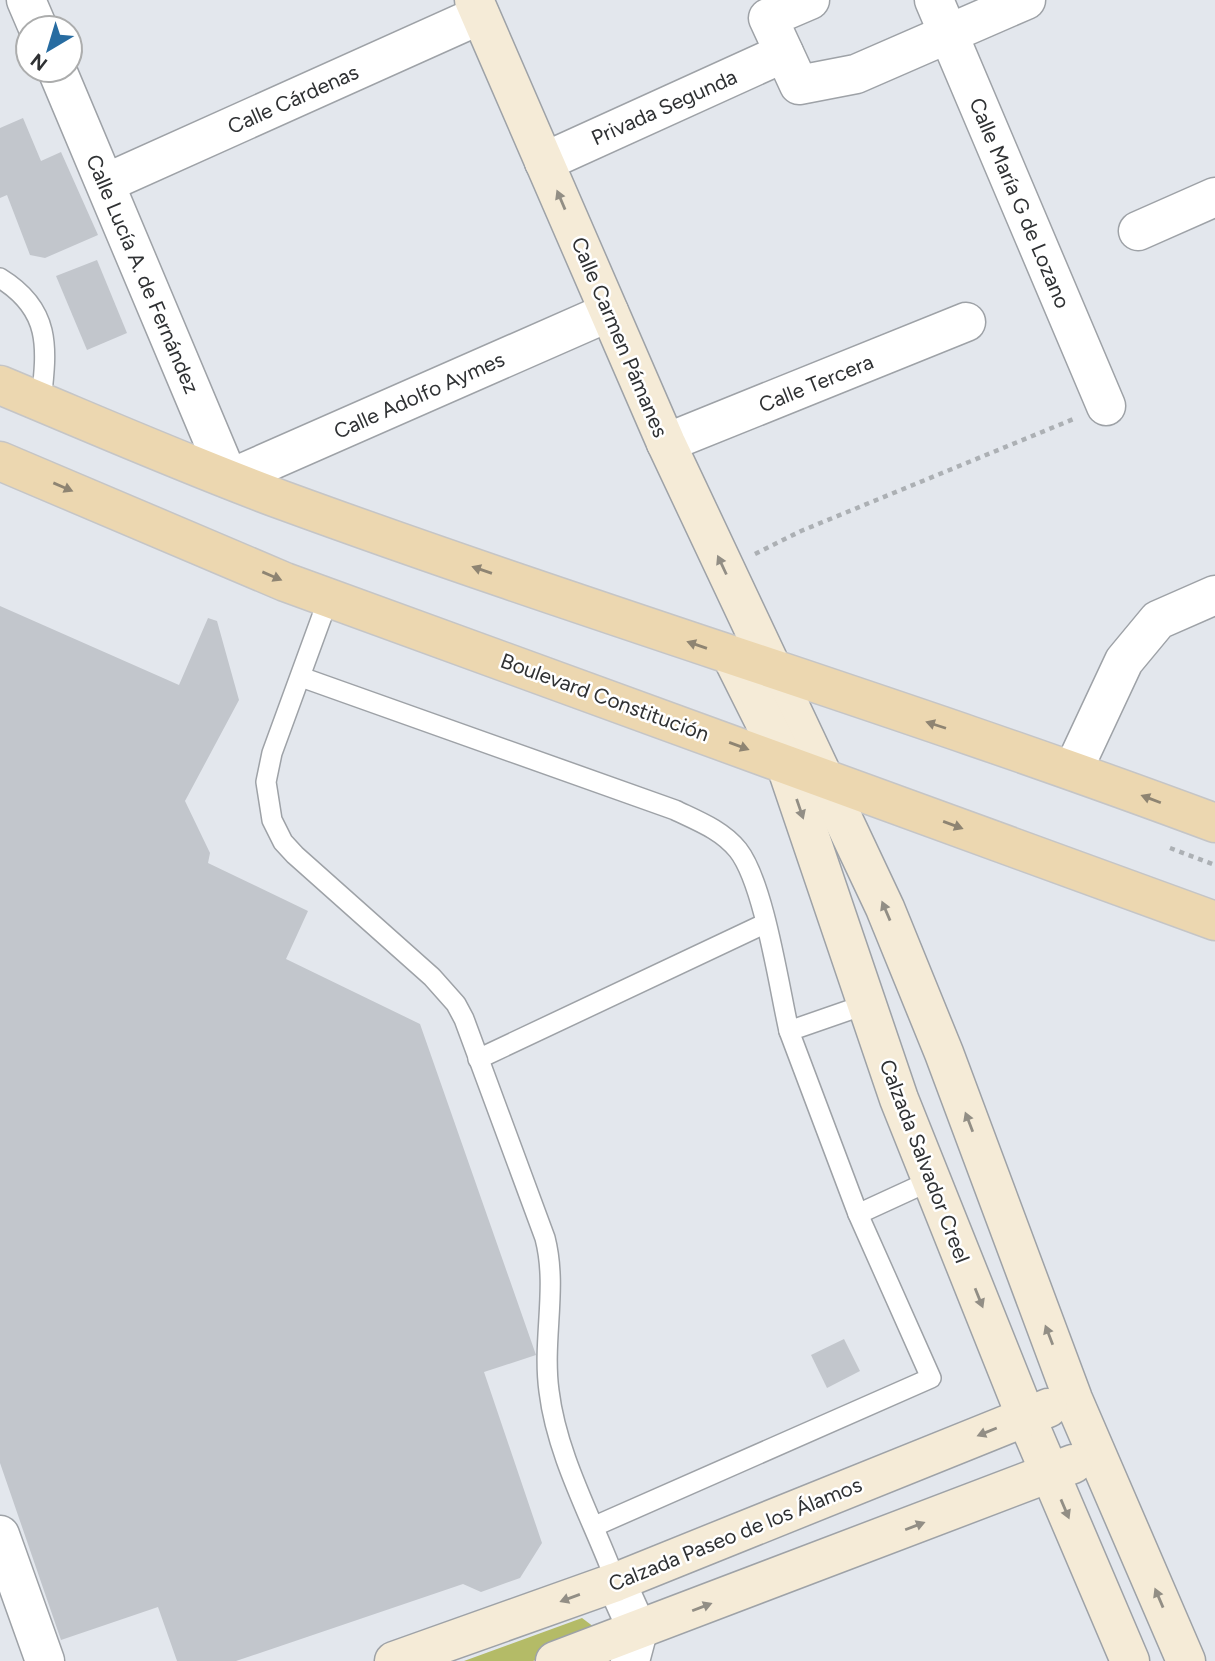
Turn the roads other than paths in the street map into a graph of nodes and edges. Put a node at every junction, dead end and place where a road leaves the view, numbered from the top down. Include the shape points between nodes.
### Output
1 (810, 0) edge
2 (1026, 0) edge
3 (477, 7) edge
4 (941, 17) edge
5 (784, 53) junction
6 (63, 84) edge
7 (544, 162) junction
8 (106, 183) junction
9 (1215, 197) edge
10 (1138, 231) dead end
11 (0, 278) edge
12 (609, 312) junction
13 (966, 322) dead end
14 (0, 385) edge
15 (41, 402) junction
16 (1105, 406) road end
17 (666, 443) junction
18 (0, 461) edge
19 (229, 479) junction
20 (1215, 596) edge
21 (329, 597) junction
22 (732, 657) junction
23 (773, 671) junction
24 (300, 677) junction
25 (785, 763) junction
26 (1073, 770) junction
27 (822, 777) junction
28 (1215, 823) edge
29 (1215, 921) edge
30 (765, 924) junction
31 (866, 1004) junction
32 (789, 1031) junction
33 (478, 1059) junction
34 (932, 1180) junction
35 (858, 1214) junction
36 (1073, 1399) junction
37 (1026, 1417) junction
38 (1096, 1455) junction
39 (1051, 1474) junction
40 (594, 1526) junction
41 (4, 1558) edge
42 (616, 1582) junction
43 (634, 1646) edge
44 (45, 1661) edge
45 (394, 1661) edge
46 (555, 1661) edge
47 (1130, 1661) edge
48 (1186, 1661) edge

1 - 5 street via 768,18
2 - 4 street
3 - 7 main road, Calle Carmen Pámanes
3 - 8 street, Calle Cárdenas
4 - 5 street via 856,74 799,85
4 - 16 street, Calle María G de Lozano
5 - 7 street, Privada Segunda
6 - 8 street, Calle Lucía A. de Fernández
12 -> 7 main road, Calle Carmen Pámanes
8 - 19 street, Calle Lucía A. de Fernández
9 - 10 street
11 - 15 lane via 32,306 45,337
12 - 17 main road, Calle Carmen Pámanes
12 - 19 street, Calle Adolfo Aymes
13 - 17 street, Calle Tercera
14 - 15 main road
15 - 19 main road
23 -> 17 main road, Calle Carmen Pámanes
18 -> 21 main road, Boulevard Constitución
22 -> 19 main road
20 - 26 street via 1158,620 1124,661
21 - 24 lane
21 -> 25 main road, Boulevard Constitución
22 - 23 main road
22 - 25 main road, Calzada Salvador Creel
26 -> 23 main road
23 - 27 main road
24 - 30 lane via 675,810 715,829 746,862
24 - 33 lane via 268,767 268,804 277,832 307,867 446,990
25 - 27 main road, Boulevard Constitución
25 -> 31 main road, Calzada Salvador Creel
28 -> 26 main road
27 -> 29 main road, Boulevard Constitución
36 -> 27 main road via 944,1053 885,908
30 - 32 lane
30 - 33 lane
31 - 32 lane
31 - 34 main road, Calzada Salvador Creel
32 - 35 lane
33 - 40 lane via 549,1253 552,1272 546,1334 551,1404 561,1443
34 - 35 lane
34 -> 37 main road, Calzada Salvador Creel
35 - 40 lane via 931,1378
36 - 37 main road, Calzada Paseo de los Álamos
36 - 38 main road
37 - 39 main road, Calzada Salvador Creel
37 -> 42 main road, Calzada Paseo de los Álamos
38 - 39 main road
48 -> 38 main road
43 -> 39 main road
39 -> 47 main road, Calzada Salvador Creel
40 - 42 lane
41 - 44 street
42 - 43 street
42 -> 45 main road, Calzada Paseo de los Álamos
43 - 46 main road

